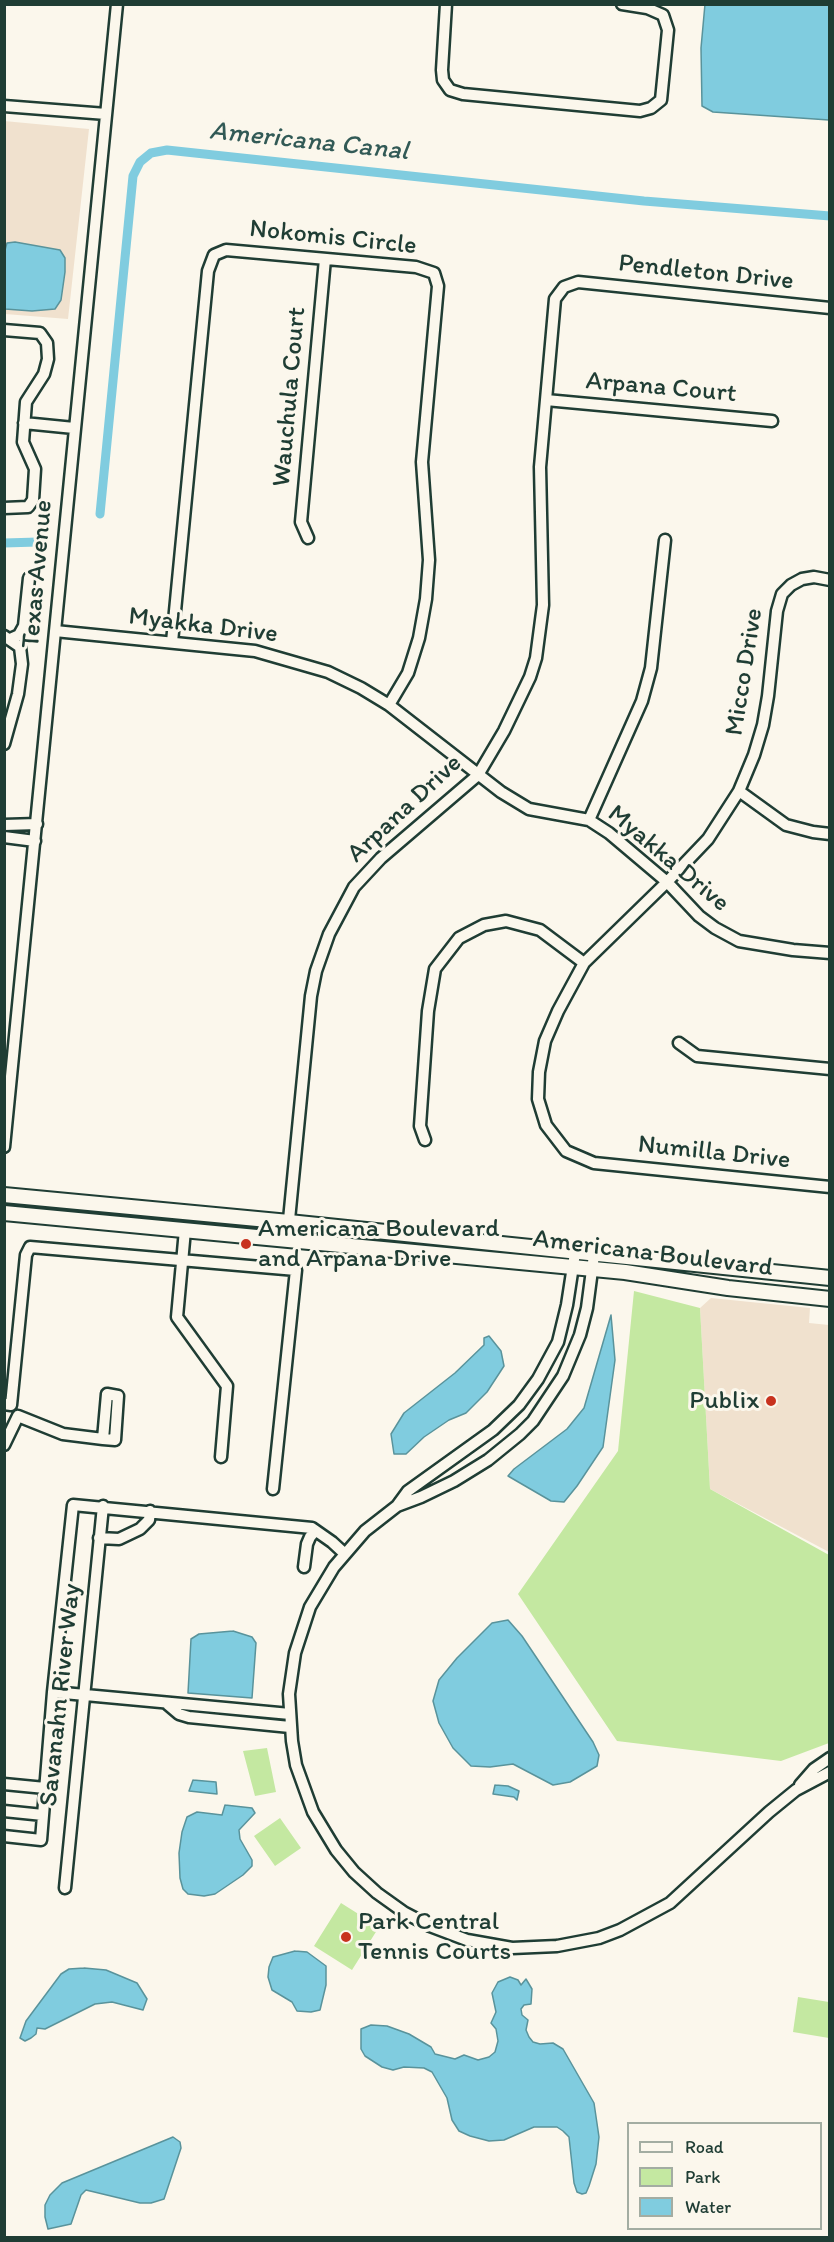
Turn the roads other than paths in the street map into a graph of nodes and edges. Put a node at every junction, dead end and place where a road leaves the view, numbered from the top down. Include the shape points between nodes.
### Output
1 (117, 4) edge
2 (446, 4) edge
3 (622, 4) edge
4 (4, 106) edge
5 (106, 114) junction
6 (325, 259) junction
7 (578, 282) joint
8 (830, 308) edge
9 (4, 330) edge
10 (546, 400) junction
11 (772, 421) dead end
12 (24, 423) junction
13 (74, 428) junction
14 (4, 508) edge
15 (308, 538) dead end
16 (664, 540) dead end
17 (29, 578) dead end
18 (830, 580) edge
19 (56, 631) junction
20 (7, 638) edge
21 (172, 642) junction
22 (389, 705) junction
23 (4, 744) edge
24 (478, 775) junction
25 (739, 791) junction
26 (589, 820) junction
27 (37, 824) junction
28 (4, 825) edge
29 (830, 834) edge
30 (4, 837) edge
31 (35, 841) junction
32 (668, 882) junction
33 (830, 953) edge
34 (584, 963) junction
35 (679, 1043) dead end
36 (830, 1069) edge
37 (425, 1140) dead end
38 (4, 1147) edge
39 (594, 1163) joint
40 (830, 1187) edge
41 (4, 1195) edge
42 (4, 1213) edge
43 (289, 1222) junction
44 (185, 1230) junction
45 (287, 1240) junction
46 (575, 1252) junction
47 (594, 1255) junction
48 (182, 1260) junction
49 (573, 1267) junction
50 (730, 1268) junction
51 (592, 1269) junction
52 (830, 1278) edge
53 (728, 1288) junction
54 (830, 1299) edge
55 (8, 1404) edge
56 (103, 1439) dead end
57 (4, 1445) edge
58 (221, 1457) dead end
59 (273, 1488) dead end
60 (103, 1506) junction
61 (397, 1506) junction
62 (150, 1511) junction
63 (315, 1531) junction
64 (99, 1538) junction
65 (345, 1554) junction
66 (304, 1567) dead end
67 (53, 1692) junction
68 (83, 1694) junction
69 (165, 1702) junction
70 (290, 1714) junction
71 (290, 1727) junction
72 (830, 1758) edge
73 (830, 1772) edge
74 (4, 1784) edge
75 (45, 1788) junction
76 (796, 1790) junction
77 (4, 1811) edge
78 (43, 1815) junction
79 (4, 1836) edge
80 (65, 1888) dead end

1 - 5 street, Texas Avenue
2 - 3 street via 442,70 450,90 640,111 661,100 668,30 663,15
4 - 5 street
5 - 13 street, Texas Avenue
6 - 15 street, Wauchula Court via 301,522
6 - 21 street, Nokomis Circle via 226,250 214,255 208,270
6 - 22 street, Nokomis Circle via 416,267 434,273 438,286 422,462 429,560 426,599 408,673
7 - 8 street, Pendleton Drive
7 - 10 street, Arpana Drive via 564,287 555,299
9 - 12 street via 40,333 47,343 44,374 26,402
10 - 11 street, Arpana Court
10 - 24 street, Arpana Drive via 540,467 543,605 536,658 504,731
12 - 13 street
12 - 14 street via 23,441 35,469 33,500 28,507
13 - 19 street, Texas Avenue
16 - 26 street via 651,668 642,701
17 - 20 street via 24,626 19,635
18 - 25 street, Micco Drive via 802,579 782,594 763,725
19 - 21 street, Myakka Drive
19 - 27 street, Texas Avenue
20 - 23 street via 20,647 22,664
21 - 22 street, Myakka Drive via 255,651 298,662 328,672
22 - 24 street, Myakka Drive
24 - 26 street, Myakka Drive via 529,809
24 - 43 street, Arpana Drive via 381,858 354,887 329,934 310,996
25 - 29 street via 786,825
25 - 32 street, Micco Drive via 708,839
26 - 32 street, Myakka Drive
27 - 28 street
27 - 31 street, Texas Avenue
30 - 31 street
31 - 38 street, Texas Avenue
32 - 33 street, Myakka Drive via 699,916 739,941
32 - 34 street, Micco Drive
34 - 37 street via 540,930 506,921 484,925 459,938 435,969 420,1126
34 - 39 street, Micco Drive via 545,1041 538,1099 546,1125 566,1151
35 - 36 street via 698,1056
39 - 40 street, Numilla Drive
41 - 43 main road, Americana Boulevard
42 - 44 main road, Americana Boulevard
43 - 45 street, Arpana Drive
43 - 46 main road, Americana Boulevard
44 - 45 main road, Americana Boulevard
44 - 48 street
45 - 49 main road, Americana Boulevard
46 - 47 main road, Americana Boulevard
46 - 49 street
47 - 50 main road, Americana Boulevard
47 - 51 street
48 - 55 street via 30,1247
48 - 58 street via 177,1317 227,1386
48 - 59 street via 296,1270
49 - 51 main road, Americana Boulevard
49 - 61 street via 558,1342 532,1388 493,1430 408,1491
50 - 52 main road, Americana Boulevard
50 - 53 main road
51 - 53 main road, Americana Boulevard
51 - 61 street via 584,1322 575,1349 563,1376 533,1421 488,1460 454,1481
53 - 54 main road, Americana Boulevard
56 - 57 street via 63,1434 18,1416
60 - 62 street
60 - 64 street, Savanahn River Way
60 - 67 street via 73,1505
61 - 65 street via 365,1531
62 - 63 street
62 - 64 street via 149,1520 141,1529 119,1539
63 - 65 street
63 - 66 street via 307,1544
64 - 68 street, Savanahn River Way
65 - 70 street via 321,1586 299,1638 292,1669
67 - 68 street
67 - 75 street
68 - 69 street
68 - 80 street, Savanahn River Way
69 - 70 street
69 - 71 street via 189,1717
70 - 71 street
71 - 76 street via 296,1765 313,1812 354,1872 391,1904 430,1926 467,1940 512,1948 557,1946 599,1938 655,1913 685,1891
72 - 76 street
73 - 76 street
74 - 75 street
75 - 78 street
77 - 78 street
78 - 79 street via 41,1840

